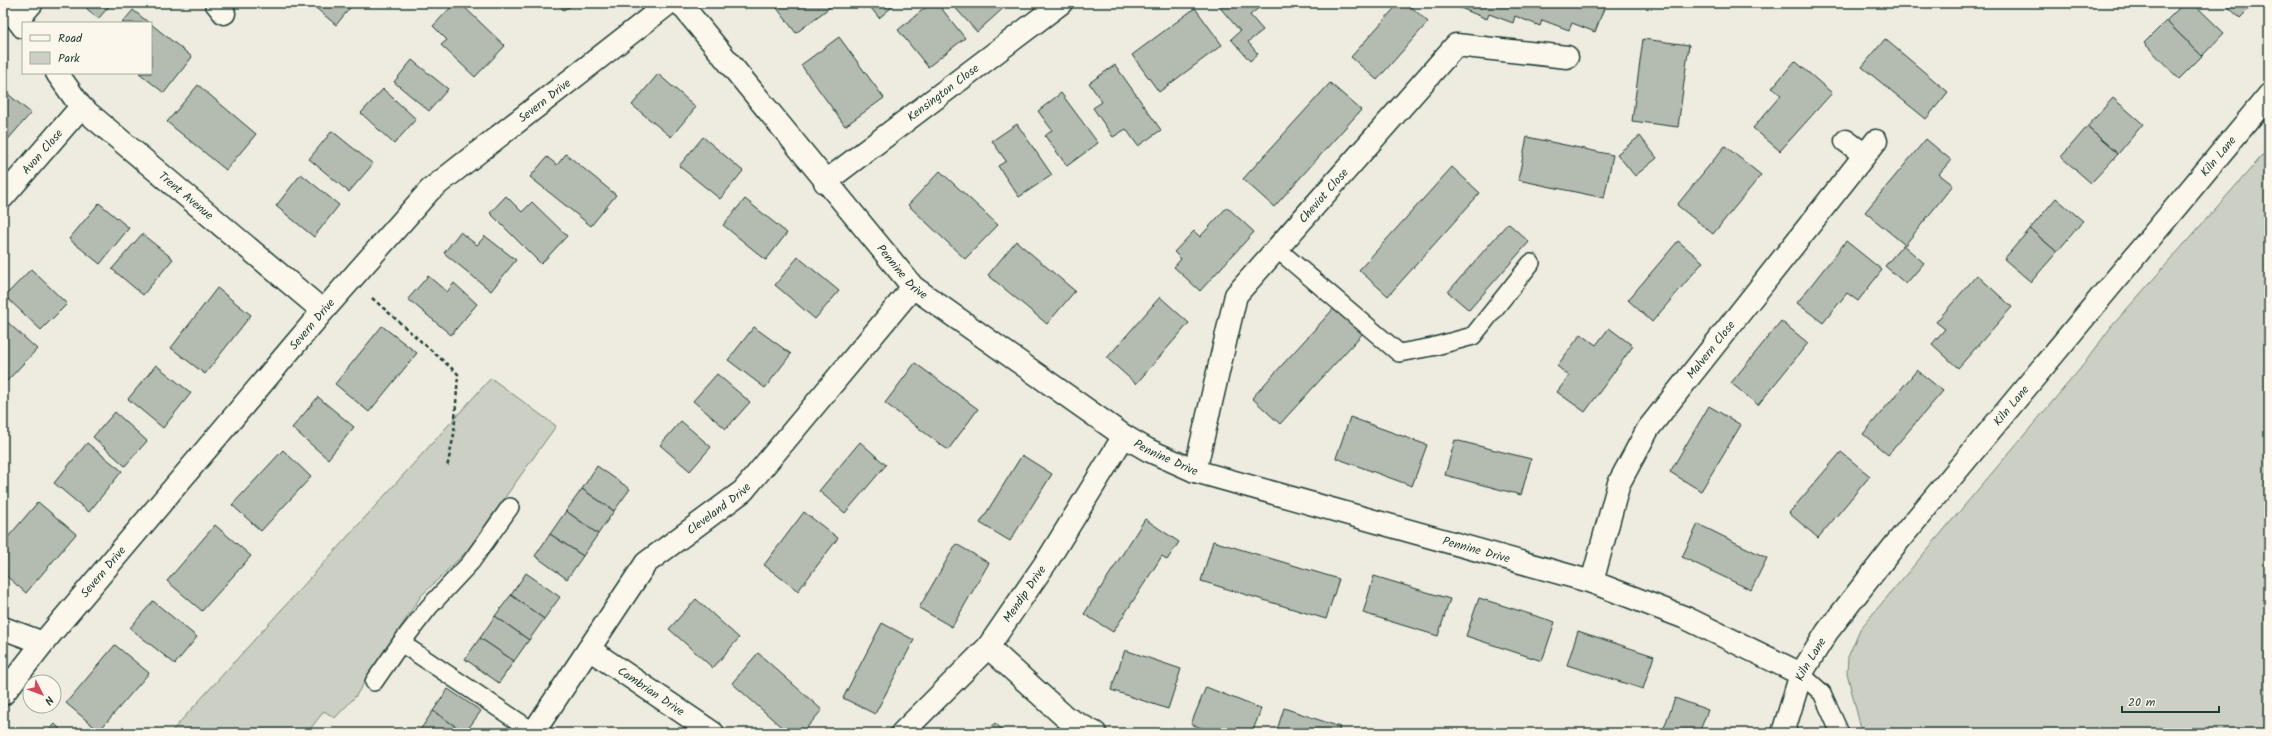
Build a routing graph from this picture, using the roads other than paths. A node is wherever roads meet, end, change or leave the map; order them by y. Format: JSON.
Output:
{"nodes":[{"id":1,"x":32,"y":3,"type":"edge"},
{"id":2,"x":669,"y":3,"type":"edge"},
{"id":3,"x":680,"y":3,"type":"edge"},
{"id":4,"x":1061,"y":3,"type":"edge"},
{"id":5,"x":15,"y":16,"type":"edge"},
{"id":6,"x":1567,"y":57,"type":"dead end"},
{"id":7,"x":58,"y":74,"type":"edge"},
{"id":8,"x":2269,"y":95,"type":"edge"},
{"id":9,"x":82,"y":107,"type":"junction"},
{"id":10,"x":1846,"y":141,"type":"dead end"},
{"id":11,"x":825,"y":182,"type":"junction"},
{"id":12,"x":3,"y":196,"type":"edge"},
{"id":13,"x":1277,"y":249,"type":"junction"},
{"id":14,"x":1531,"y":263,"type":"dead end"},
{"id":15,"x":913,"y":287,"type":"junction"},
{"id":16,"x":323,"y":311,"type":"junction"},
{"id":17,"x":1124,"y":436,"type":"junction"},
{"id":18,"x":1195,"y":471,"type":"junction"},
{"id":19,"x":510,"y":507,"type":"dead end"},
{"id":20,"x":1592,"y":582,"type":"junction"},
{"id":21,"x":3,"y":628,"type":"edge"},
{"id":22,"x":42,"y":643,"type":"junction"},
{"id":23,"x":401,"y":643,"type":"junction"},
{"id":24,"x":988,"y":647,"type":"junction"},
{"id":25,"x":589,"y":648,"type":"junction"},
{"id":26,"x":1801,"y":674,"type":"junction"},
{"id":27,"x":374,"y":682,"type":"dead end"},
{"id":28,"x":3,"y":694,"type":"edge"},
{"id":29,"x":534,"y":733,"type":"edge"},
{"id":30,"x":713,"y":733,"type":"edge"},
{"id":31,"x":902,"y":733,"type":"edge"},
{"id":32,"x":1095,"y":733,"type":"edge"},
{"id":33,"x":1783,"y":733,"type":"edge"},
{"id":34,"x":1840,"y":733,"type":"edge"}],
"edges":[{"from":1,"to":5,"type":"street"},
{"from":2,"to":16,"type":"street","name":"Severn Drive"},
{"from":3,"to":11,"type":"street","name":"Pennine Drive"},
{"from":4,"to":11,"type":"street","name":"Kensington Close"},
{"from":6,"to":13,"type":"street","name":"Cheviot Close"},
{"from":7,"to":9,"type":"street","name":"Trent Avenue"},
{"from":8,"to":26,"type":"street","name":"Kiln Lane"},
{"from":9,"to":12,"type":"street","name":"Avon Close"},
{"from":9,"to":16,"type":"street","name":"Trent Avenue"},
{"from":10,"to":20,"type":"street","name":"Malvern Close"},
{"from":11,"to":15,"type":"street","name":"Pennine Drive"},
{"from":13,"to":14,"type":"lane"},
{"from":13,"to":18,"type":"street","name":"Cheviot Close"},
{"from":15,"to":17,"type":"street","name":"Pennine Drive"},
{"from":15,"to":25,"type":"street","name":"Cleveland Drive"},
{"from":16,"to":22,"type":"street","name":"Severn Drive"},
{"from":17,"to":18,"type":"street","name":"Pennine Drive"},
{"from":17,"to":24,"type":"street","name":"Mendip Drive"},
{"from":18,"to":20,"type":"street","name":"Pennine Drive"},
{"from":19,"to":23,"type":"lane"},
{"from":20,"to":26,"type":"street","name":"Pennine Drive"},
{"from":21,"to":22,"type":"street"},
{"from":22,"to":28,"type":"street","name":"Severn Drive"},
{"from":23,"to":27,"type":"lane"},
{"from":23,"to":29,"type":"lane"},
{"from":24,"to":31,"type":"street","name":"Mendip Drive"},
{"from":24,"to":32,"type":"street"},
{"from":25,"to":29,"type":"street","name":"Cleveland Drive"},
{"from":25,"to":30,"type":"street","name":"Cambrian Drive"},
{"from":26,"to":33,"type":"street","name":"Kiln Lane"},
{"from":26,"to":34,"type":"lane"}]}
